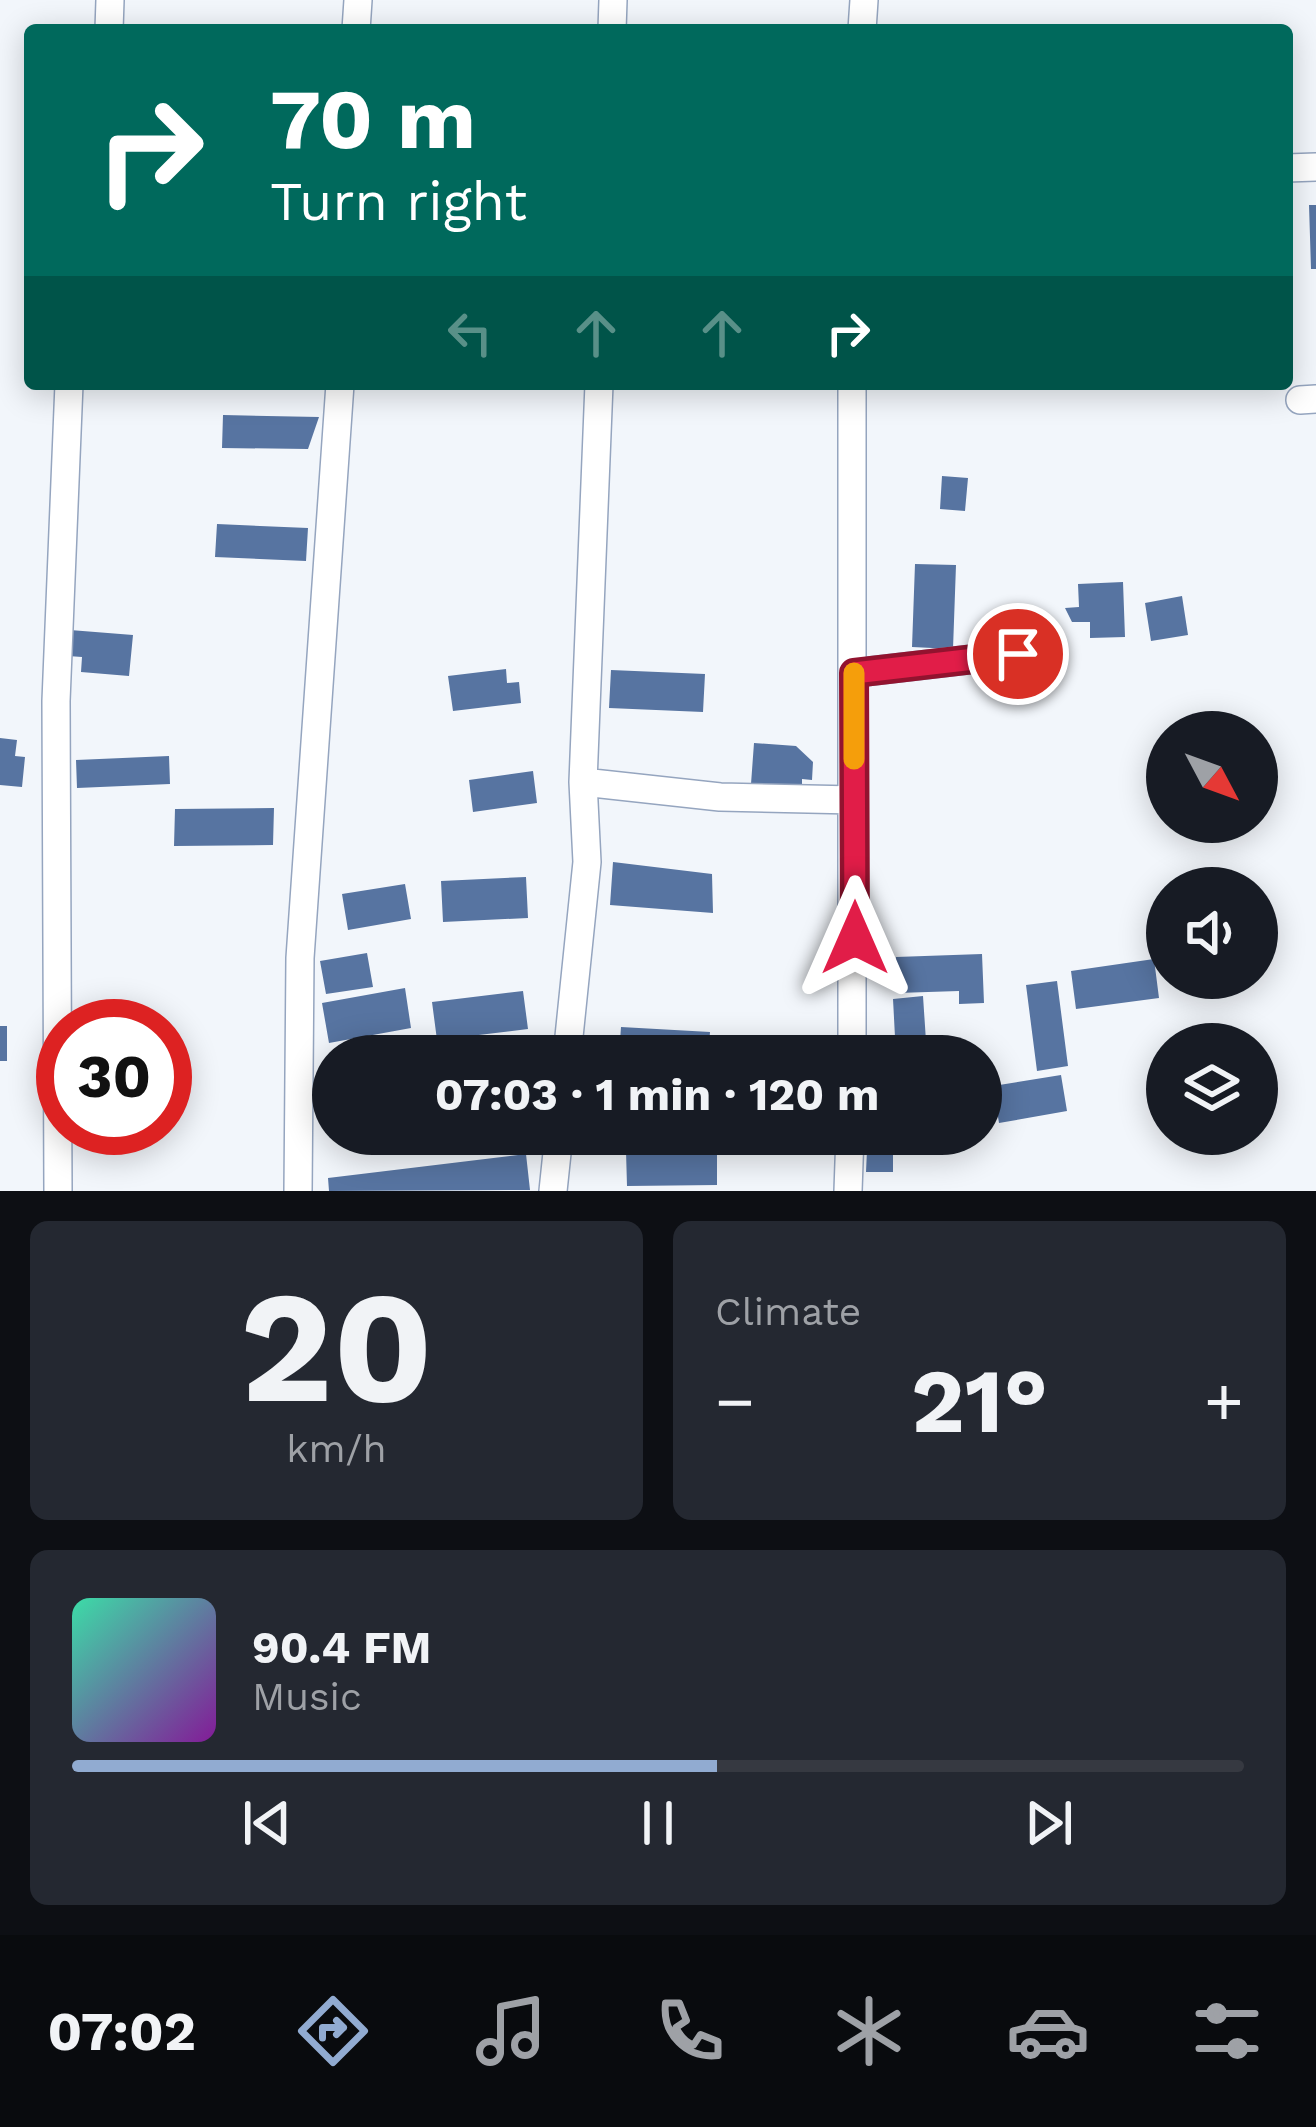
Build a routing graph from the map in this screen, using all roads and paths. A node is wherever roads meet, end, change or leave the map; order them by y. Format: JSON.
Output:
{"nodes":[{"id":1,"x":69,"y":390,"type":"edge"},
{"id":2,"x":340,"y":390,"type":"edge"},
{"id":3,"x":599,"y":390,"type":"edge"},
{"id":4,"x":852,"y":390,"type":"edge"},
{"id":5,"x":1018,"y":654,"type":"dead end"},
{"id":6,"x":854,"y":673,"type":"junction"},
{"id":7,"x":583,"y":782,"type":"junction"},
{"id":8,"x":854,"y":800,"type":"junction"},
{"id":9,"x":569,"y":1035,"type":"edge"},
{"id":10,"x":852,"y":1035,"type":"edge"},
{"id":11,"x":557,"y":1155,"type":"edge"},
{"id":12,"x":849,"y":1155,"type":"edge"},
{"id":13,"x":58,"y":1191,"type":"edge"},
{"id":14,"x":298,"y":1191,"type":"edge"},
{"id":15,"x":553,"y":1191,"type":"edge"},
{"id":16,"x":848,"y":1191,"type":"edge"}],
"edges":[{"from":1,"to":13,"type":"street"},
{"from":2,"to":14,"type":"street"},
{"from":3,"to":7,"type":"street"},
{"from":4,"to":6,"type":"street"},
{"from":5,"to":6,"type":"street"},
{"from":6,"to":8,"type":"street"},
{"from":7,"to":8,"type":"street"},
{"from":7,"to":9,"type":"street"},
{"from":8,"to":10,"type":"street"},
{"from":11,"to":15,"type":"street"},
{"from":12,"to":16,"type":"street"}]}
